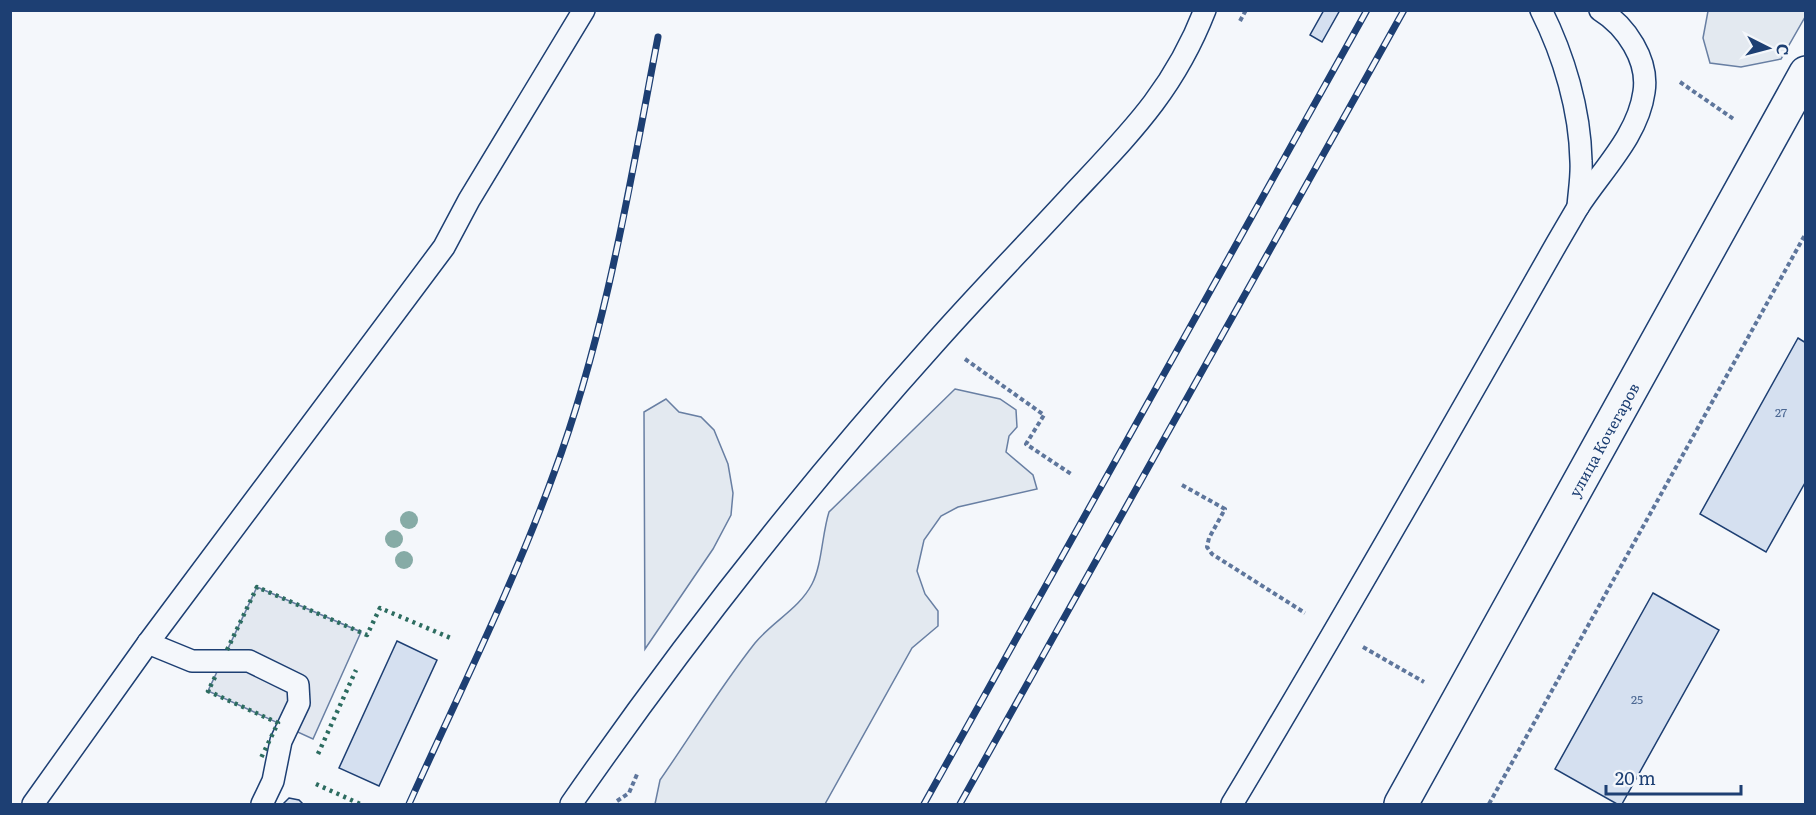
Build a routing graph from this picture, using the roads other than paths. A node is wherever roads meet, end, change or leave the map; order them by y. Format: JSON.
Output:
{"nodes":[{"id":1,"x":584,"y":10,"type":"edge"},
{"id":2,"x":1205,"y":10,"type":"edge"},
{"id":3,"x":1541,"y":10,"type":"edge"},
{"id":4,"x":1600,"y":10,"type":"edge"},
{"id":5,"x":1806,"y":73,"type":"edge"},
{"id":6,"x":1578,"y":207,"type":"junction"},
{"id":7,"x":148,"y":643,"type":"junction"},
{"id":8,"x":33,"y":804,"type":"edge"},
{"id":9,"x":262,"y":804,"type":"edge"},
{"id":10,"x":571,"y":804,"type":"edge"},
{"id":11,"x":1232,"y":804,"type":"edge"},
{"id":12,"x":1401,"y":804,"type":"edge"}],
"edges":[{"from":1,"to":7,"type":"lane"},
{"from":2,"to":10,"type":"lane"},
{"from":3,"to":6,"type":"lane"},
{"from":4,"to":6,"type":"lane"},
{"from":5,"to":12,"type":"street","name":"улица Кочегаров"},
{"from":6,"to":11,"type":"lane"},
{"from":7,"to":8,"type":"lane"},
{"from":7,"to":9,"type":"lane"}]}
